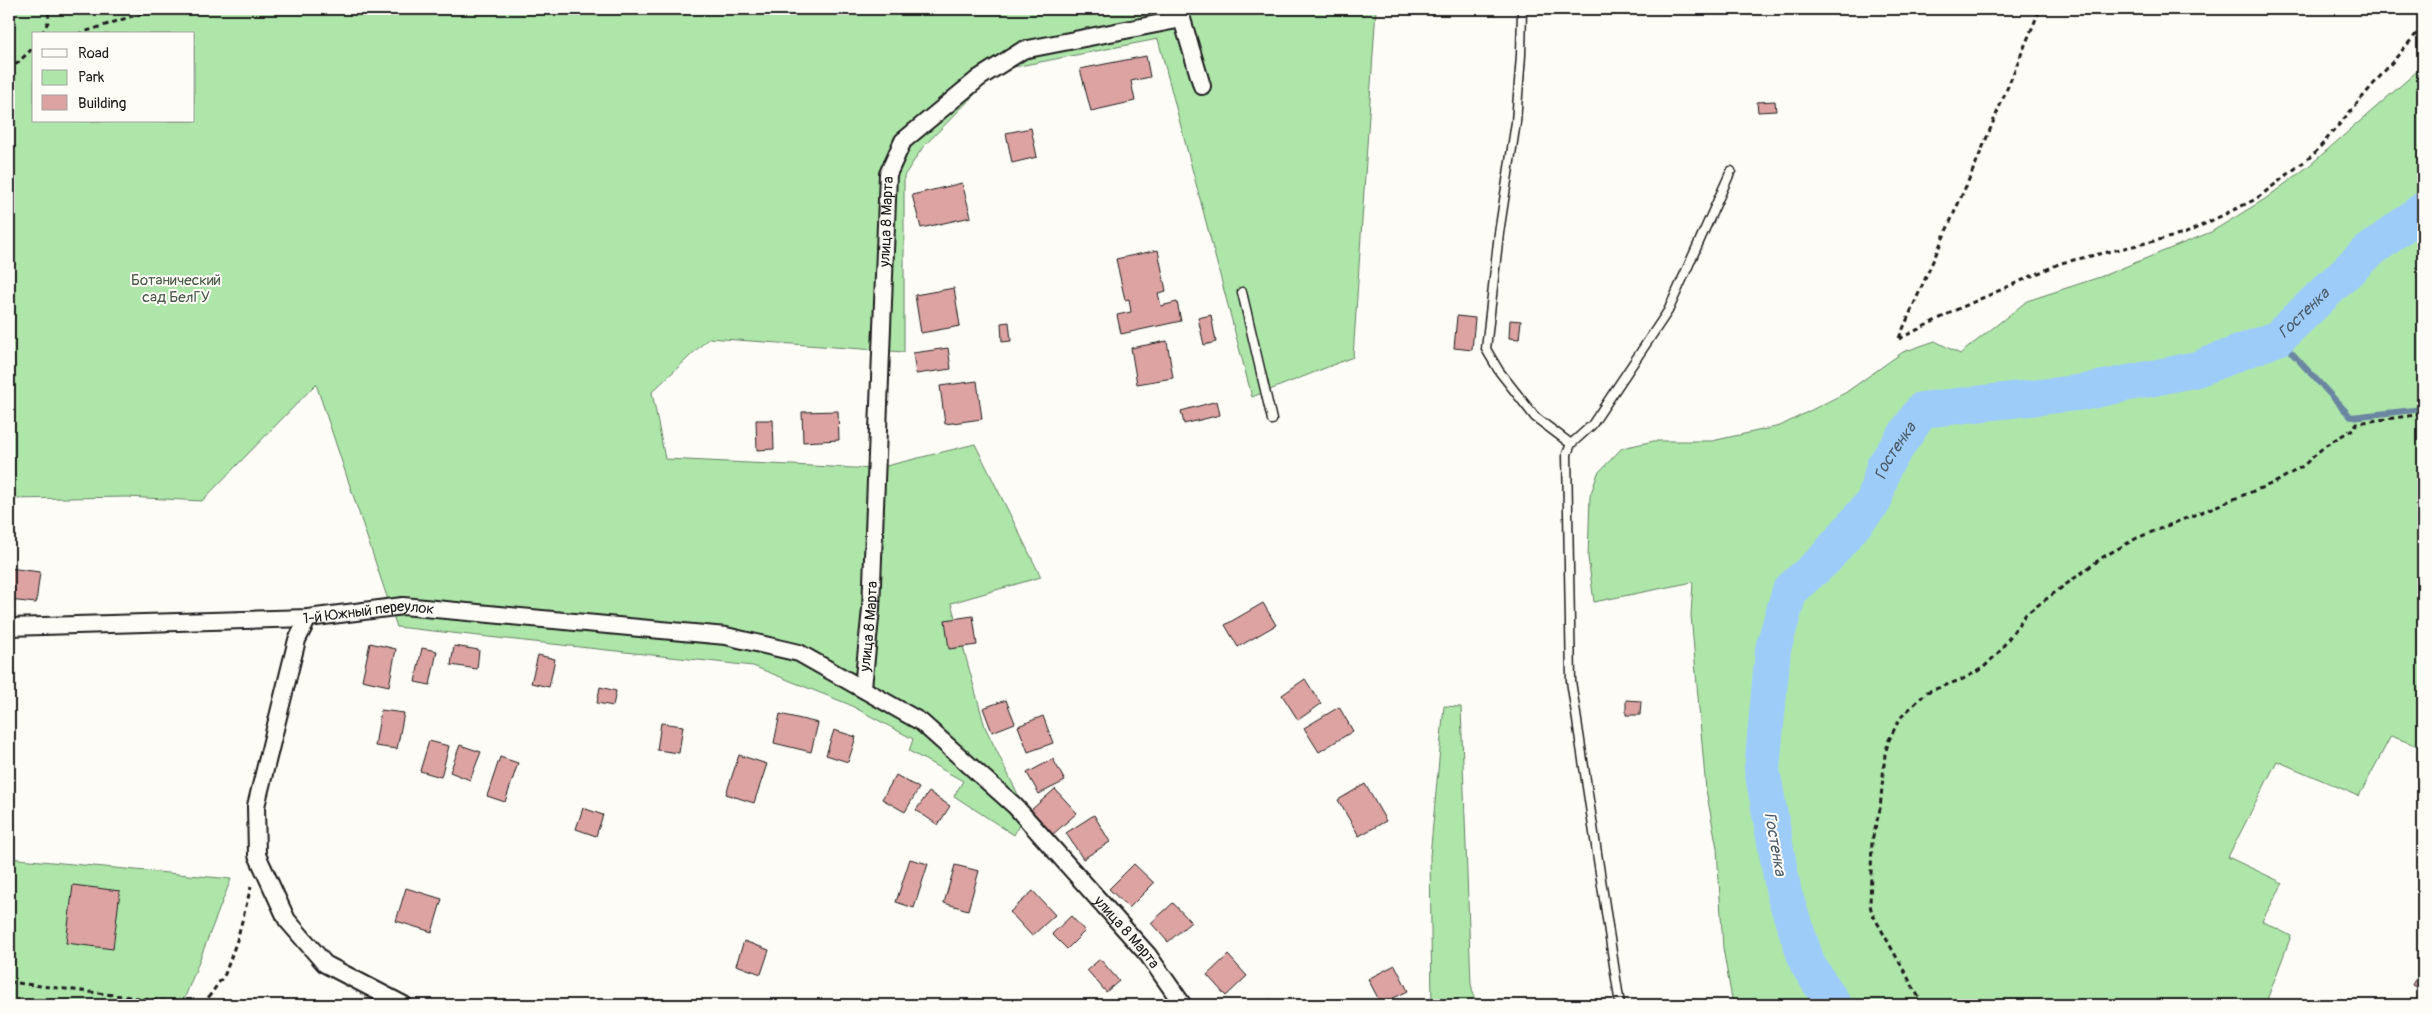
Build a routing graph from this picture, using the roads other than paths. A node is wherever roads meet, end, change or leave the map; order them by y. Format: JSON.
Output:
{"nodes":[{"id":1,"x":1522,"y":9,"type":"edge"},
{"id":2,"x":1202,"y":86,"type":"dead end"},
{"id":3,"x":1731,"y":171,"type":"dead end"},
{"id":4,"x":1242,"y":292,"type":"dead end"},
{"id":5,"x":1272,"y":420,"type":"dead end"},
{"id":6,"x":1571,"y":444,"type":"junction"},
{"id":7,"x":308,"y":618,"type":"junction"},
{"id":8,"x":9,"y":627,"type":"edge"},
{"id":9,"x":726,"y":636,"type":"joint"},
{"id":10,"x":863,"y":688,"type":"junction"},
{"id":11,"x":404,"y":1005,"type":"edge"},
{"id":12,"x":1183,"y":1005,"type":"edge"},
{"id":13,"x":1620,"y":1005,"type":"edge"}],
"edges":[{"from":1,"to":6,"type":"lane"},
{"from":2,"to":10,"type":"street","name":"улица 8 Марта"},
{"from":3,"to":6,"type":"lane"},
{"from":4,"to":5,"type":"lane"},
{"from":6,"to":13,"type":"lane"},
{"from":7,"to":8,"type":"street","name":"1-й Южный переулок"},
{"from":7,"to":9,"type":"street","name":"1-й Южный переулок"},
{"from":7,"to":11,"type":"street"},
{"from":9,"to":10,"type":"street","name":"улица 8 Марта"},
{"from":10,"to":12,"type":"street","name":"улица 8 Марта"}]}
